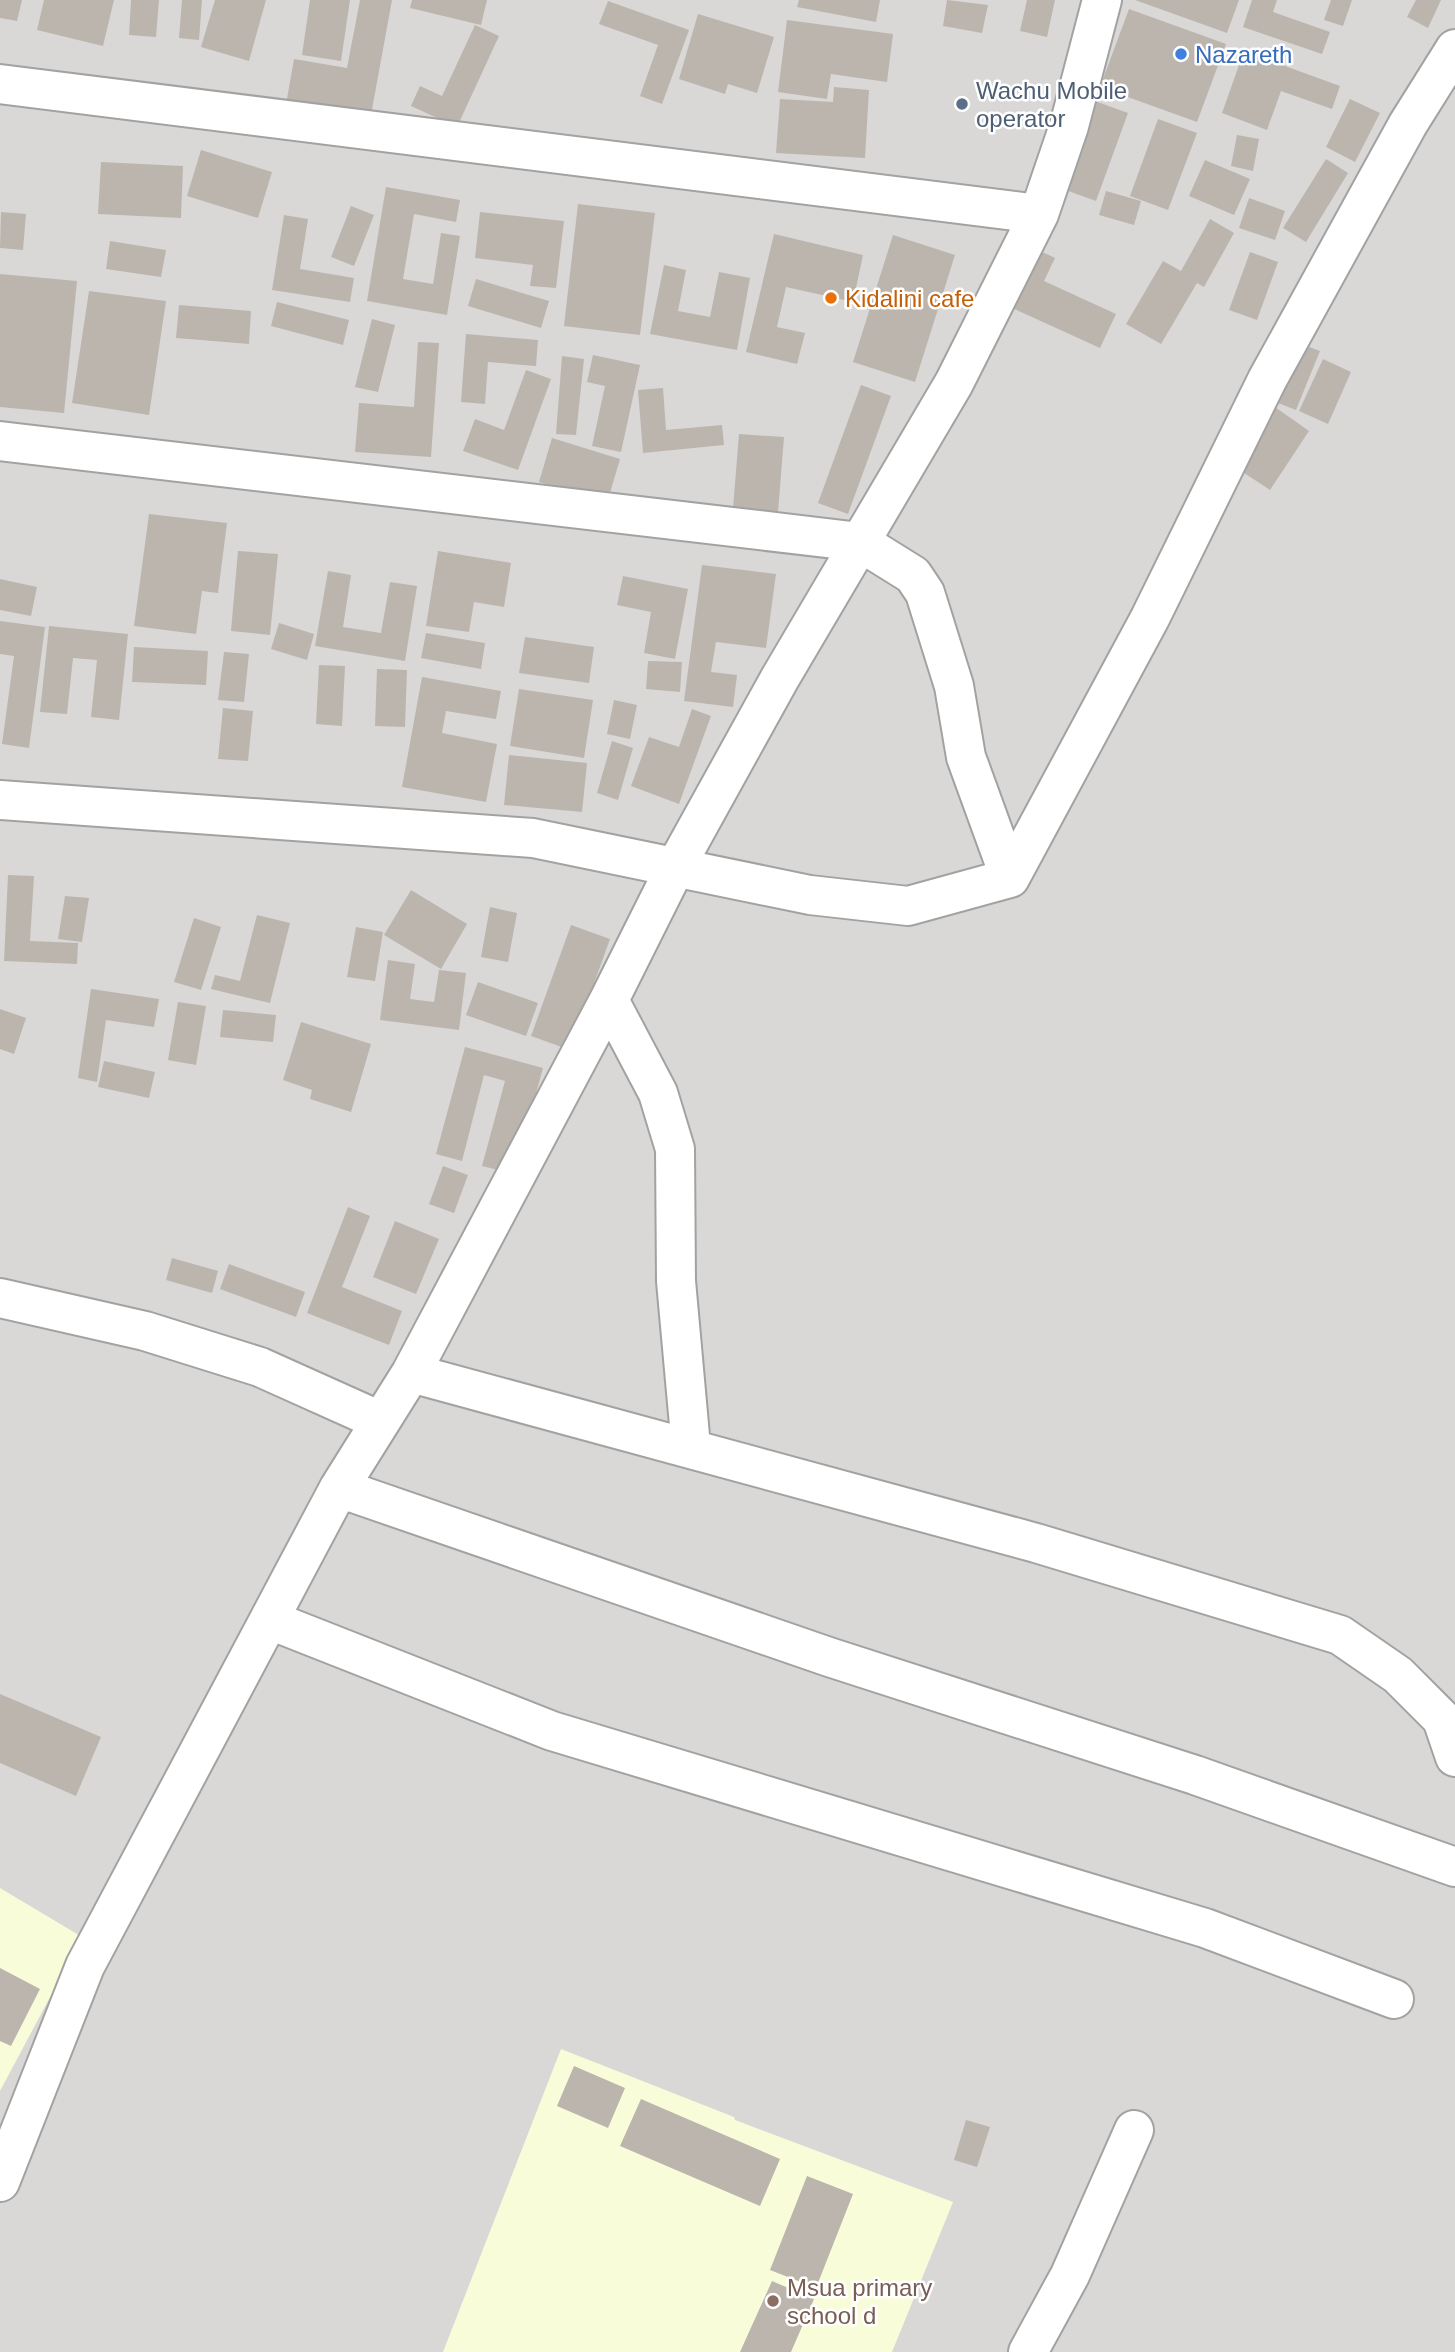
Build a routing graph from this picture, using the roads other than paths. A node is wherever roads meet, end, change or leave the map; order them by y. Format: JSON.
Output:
{"nodes":[{"id":1,"x":1102,"y":0,"type":"edge"},
{"id":2,"x":1455,"y":48,"type":"edge"},
{"id":3,"x":0,"y":84,"type":"edge"},
{"id":4,"x":1039,"y":214,"type":"junction"},
{"id":5,"x":0,"y":441,"type":"edge"},
{"id":6,"x":860,"y":541,"type":"junction"},
{"id":7,"x":0,"y":800,"type":"edge"},
{"id":8,"x":676,"y":866,"type":"junction"},
{"id":9,"x":1010,"y":878,"type":"junction"},
{"id":10,"x":609,"y":1000,"type":"junction"},
{"id":11,"x":0,"y":1298,"type":"edge"},
{"id":12,"x":411,"y":1373,"type":"junction"},
{"id":13,"x":379,"y":1420,"type":"junction"},
{"id":14,"x":691,"y":1447,"type":"junction"},
{"id":15,"x":339,"y":1488,"type":"junction"},
{"id":16,"x":270,"y":1620,"type":"junction"},
{"id":17,"x":1455,"y":1757,"type":"edge"},
{"id":18,"x":1455,"y":1867,"type":"edge"},
{"id":19,"x":1394,"y":1999,"type":"dead end"},
{"id":20,"x":1134,"y":2130,"type":"dead end"},
{"id":21,"x":0,"y":2182,"type":"edge"},
{"id":22,"x":1028,"y":2352,"type":"edge"}],
"edges":[{"from":1,"to":4,"type":"street"},
{"from":2,"to":9,"type":"street"},
{"from":3,"to":4,"type":"street"},
{"from":4,"to":6,"type":"street"},
{"from":5,"to":6,"type":"street"},
{"from":6,"to":8,"type":"street"},
{"from":6,"to":9,"type":"street"},
{"from":7,"to":8,"type":"street"},
{"from":8,"to":9,"type":"street"},
{"from":8,"to":10,"type":"street"},
{"from":10,"to":12,"type":"street"},
{"from":10,"to":14,"type":"street"},
{"from":11,"to":13,"type":"street"},
{"from":12,"to":13,"type":"street"},
{"from":12,"to":14,"type":"street"},
{"from":13,"to":15,"type":"street"},
{"from":14,"to":17,"type":"street"},
{"from":15,"to":16,"type":"street"},
{"from":15,"to":18,"type":"street"},
{"from":16,"to":19,"type":"street"},
{"from":16,"to":21,"type":"street"},
{"from":20,"to":22,"type":"street"}]}
